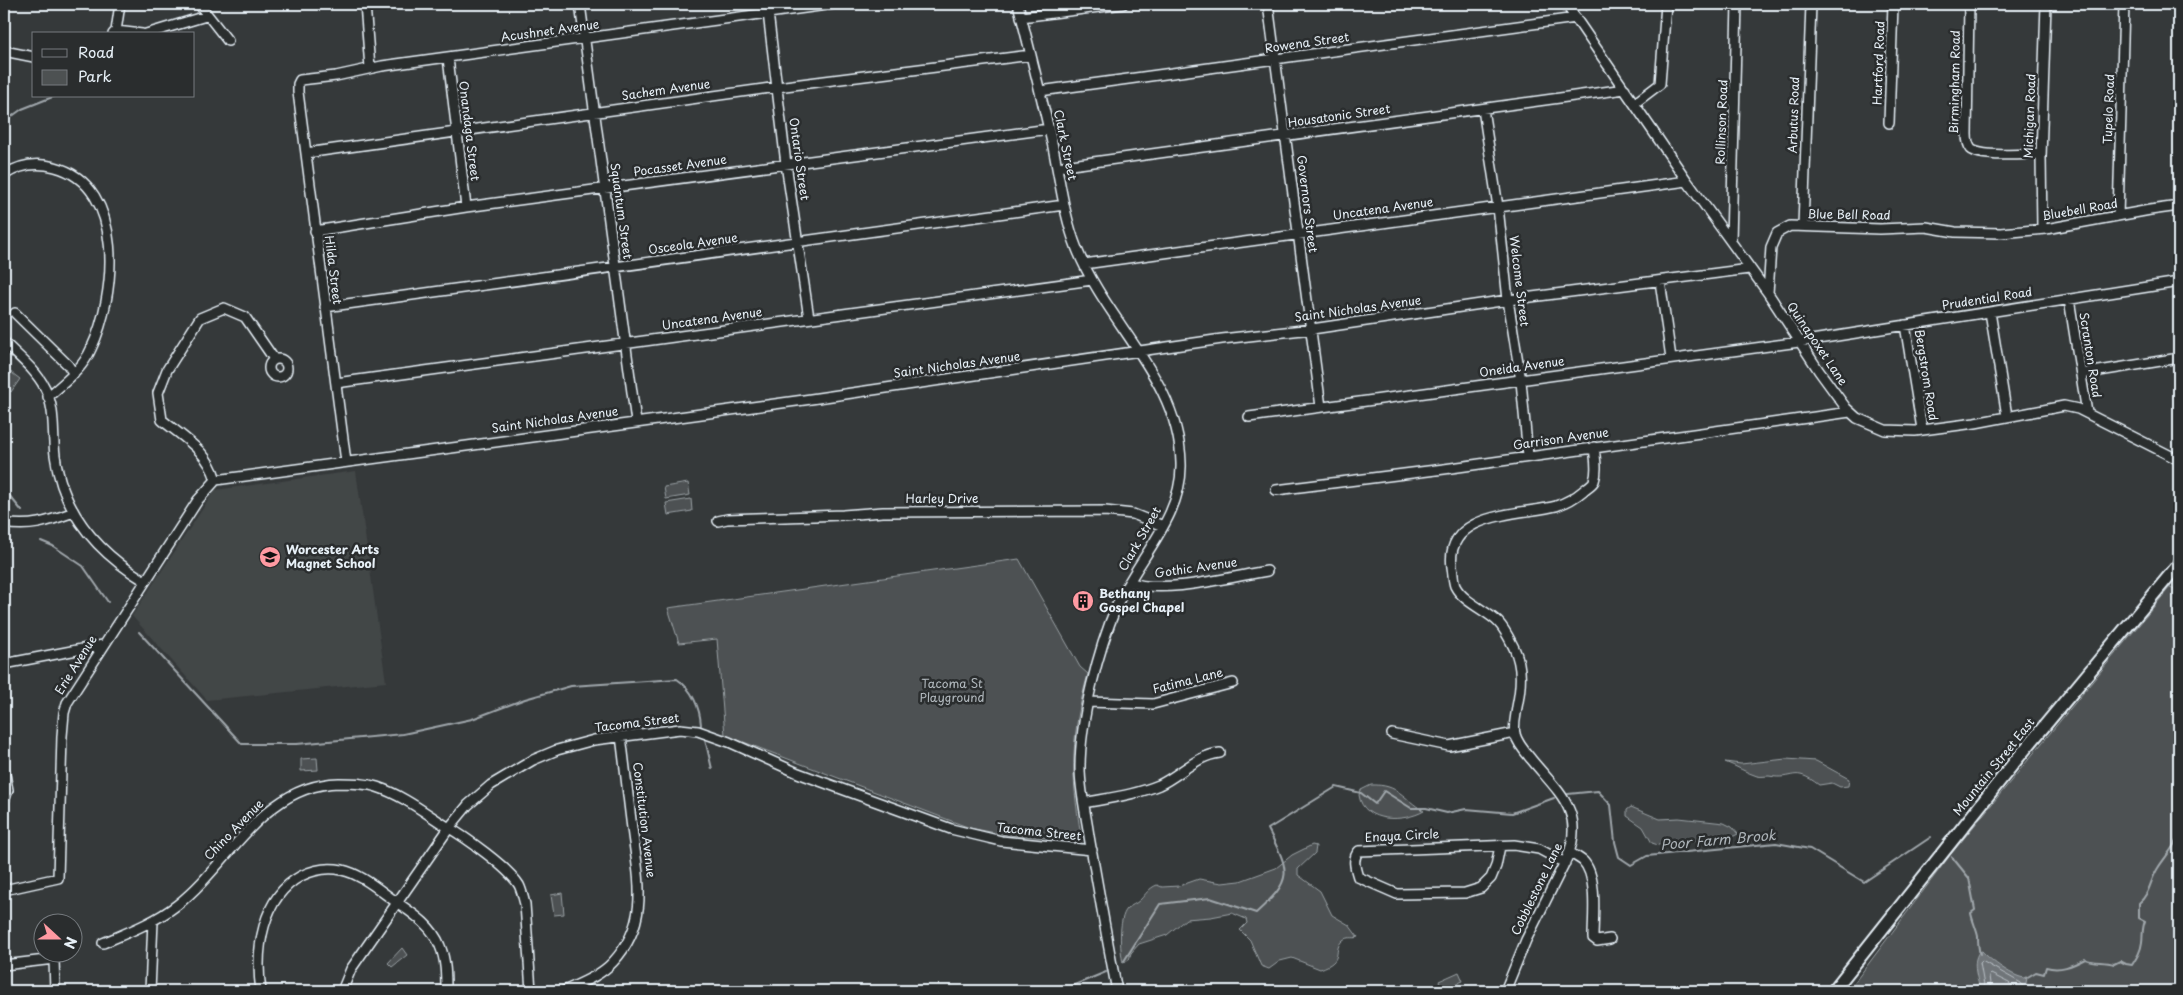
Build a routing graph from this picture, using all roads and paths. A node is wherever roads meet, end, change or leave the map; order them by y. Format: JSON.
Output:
{"nodes":[{"id":1,"x":120,"y":4,"type":"edge"},
{"id":2,"x":199,"y":4,"type":"edge"},
{"id":3,"x":364,"y":4,"type":"edge"},
{"id":4,"x":580,"y":4,"type":"edge"},
{"id":5,"x":834,"y":4,"type":"edge"},
{"id":6,"x":1018,"y":4,"type":"edge"},
{"id":7,"x":1123,"y":4,"type":"edge"},
{"id":8,"x":1268,"y":4,"type":"edge"},
{"id":9,"x":1566,"y":4,"type":"edge"},
{"id":10,"x":1666,"y":4,"type":"edge"},
{"id":11,"x":1737,"y":4,"type":"edge"},
{"id":12,"x":1811,"y":4,"type":"edge"},
{"id":13,"x":1893,"y":4,"type":"edge"},
{"id":14,"x":1969,"y":4,"type":"edge"},
{"id":15,"x":2046,"y":4,"type":"edge"},
{"id":16,"x":2124,"y":4,"type":"edge"},
{"id":17,"x":767,"y":8,"type":"edge"},
{"id":18,"x":206,"y":16,"type":"junction"},
{"id":19,"x":1021,"y":17,"type":"junction"},
{"id":20,"x":1576,"y":18,"type":"junction"},
{"id":21,"x":115,"y":32,"type":"edge"},
{"id":22,"x":153,"y":32,"type":"edge"},
{"id":23,"x":585,"y":38,"type":"junction"},
{"id":24,"x":228,"y":41,"type":"dead end"},
{"id":25,"x":4,"y":51,"type":"edge"},
{"id":26,"x":1031,"y":55,"type":"junction"},
{"id":27,"x":32,"y":57,"type":"edge"},
{"id":28,"x":448,"y":58,"type":"junction"},
{"id":29,"x":1276,"y":60,"type":"junction"},
{"id":30,"x":370,"y":68,"type":"junction"},
{"id":31,"x":300,"y":80,"type":"joint"},
{"id":32,"x":777,"y":87,"type":"junction"},
{"id":33,"x":1625,"y":89,"type":"junction"},
{"id":34,"x":1040,"y":92,"type":"junction"},
{"id":35,"x":1635,"y":103,"type":"junction"},
{"id":36,"x":1483,"y":109,"type":"junction"},
{"id":37,"x":594,"y":113,"type":"junction"},
{"id":38,"x":1889,"y":123,"type":"dead end"},
{"id":39,"x":1049,"y":129,"type":"junction"},
{"id":40,"x":457,"y":132,"type":"junction"},
{"id":41,"x":1286,"y":136,"type":"junction"},
{"id":42,"x":306,"y":153,"type":"junction"},
{"id":43,"x":2041,"y":154,"type":"junction"},
{"id":44,"x":786,"y":164,"type":"junction"},
{"id":45,"x":1057,"y":167,"type":"junction"},
{"id":46,"x":4,"y":175,"type":"edge"},
{"id":47,"x":1687,"y":181,"type":"junction"},
{"id":48,"x":605,"y":190,"type":"junction"},
{"id":49,"x":1064,"y":205,"type":"junction"},
{"id":50,"x":2179,"y":206,"type":"edge"},
{"id":51,"x":466,"y":207,"type":"junction"},
{"id":52,"x":1498,"y":207,"type":"junction"},
{"id":53,"x":2118,"y":216,"type":"junction"},
{"id":54,"x":1803,"y":226,"type":"junction"},
{"id":55,"x":2042,"y":229,"type":"junction"},
{"id":56,"x":315,"y":231,"type":"junction"},
{"id":57,"x":1984,"y":233,"type":"joint"},
{"id":58,"x":1297,"y":234,"type":"junction"},
{"id":59,"x":1731,"y":241,"type":"junction"},
{"id":60,"x":799,"y":242,"type":"junction"},
{"id":61,"x":1084,"y":264,"type":"junction"},
{"id":62,"x":616,"y":267,"type":"junction"},
{"id":63,"x":1749,"y":269,"type":"junction"},
{"id":64,"x":1092,"y":280,"type":"junction"},
{"id":65,"x":1660,"y":281,"type":"junction"},
{"id":66,"x":2179,"y":282,"type":"edge"},
{"id":67,"x":1768,"y":293,"type":"junction"},
{"id":68,"x":1508,"y":300,"type":"junction"},
{"id":69,"x":2069,"y":300,"type":"junction"},
{"id":70,"x":325,"y":307,"type":"junction"},
{"id":71,"x":1990,"y":312,"type":"junction"},
{"id":72,"x":15,"y":313,"type":"dead end"},
{"id":73,"x":809,"y":318,"type":"junction"},
{"id":74,"x":1905,"y":325,"type":"junction"},
{"id":75,"x":1312,"y":329,"type":"junction"},
{"id":76,"x":4,"y":342,"type":"edge"},
{"id":77,"x":1799,"y":342,"type":"junction"},
{"id":78,"x":625,"y":344,"type":"junction"},
{"id":79,"x":1139,"y":352,"type":"junction"},
{"id":80,"x":1671,"y":358,"type":"junction"},
{"id":81,"x":2179,"y":358,"type":"edge"},
{"id":82,"x":274,"y":359,"type":"dead end"},
{"id":83,"x":74,"y":374,"type":"junction"},
{"id":84,"x":2081,"y":374,"type":"junction"},
{"id":85,"x":1521,"y":380,"type":"junction"},
{"id":86,"x":336,"y":383,"type":"junction"},
{"id":87,"x":48,"y":397,"type":"junction"},
{"id":88,"x":1321,"y":407,"type":"junction"},
{"id":89,"x":1850,"y":412,"type":"junction"},
{"id":90,"x":2087,"y":413,"type":"junction"},
{"id":91,"x":2007,"y":416,"type":"junction"},
{"id":92,"x":1249,"y":417,"type":"dead end"},
{"id":93,"x":636,"y":422,"type":"junction"},
{"id":94,"x":1922,"y":429,"type":"junction"},
{"id":95,"x":1594,"y":447,"type":"junction"},
{"id":96,"x":1528,"y":456,"type":"junction"},
{"id":97,"x":2179,"y":460,"type":"edge"},
{"id":98,"x":346,"y":462,"type":"junction"},
{"id":99,"x":216,"y":480,"type":"junction"},
{"id":100,"x":1276,"y":490,"type":"dead end"},
{"id":101,"x":74,"y":512,"type":"junction"},
{"id":102,"x":718,"y":521,"type":"dead end"},
{"id":103,"x":4,"y":523,"type":"edge"},
{"id":104,"x":1163,"y":526,"type":"junction"},
{"id":105,"x":2179,"y":564,"type":"edge"},
{"id":106,"x":1266,"y":571,"type":"dead end"},
{"id":107,"x":145,"y":581,"type":"junction"},
{"id":108,"x":1129,"y":582,"type":"junction"},
{"id":109,"x":103,"y":646,"type":"junction"},
{"id":110,"x":4,"y":664,"type":"edge"},
{"id":111,"x":1233,"y":683,"type":"dead end"},
{"id":112,"x":1088,"y":702,"type":"junction"},
{"id":113,"x":1514,"y":728,"type":"junction"},
{"id":114,"x":1392,"y":734,"type":"dead end"},
{"id":115,"x":621,"y":736,"type":"junction"},
{"id":116,"x":1220,"y":754,"type":"dead end"},
{"id":117,"x":4,"y":769,"type":"edge"},
{"id":118,"x":4,"y":801,"type":"edge"},
{"id":119,"x":1084,"y":803,"type":"junction"},
{"id":120,"x":449,"y":828,"type":"junction"},
{"id":121,"x":1500,"y":846,"type":"junction"},
{"id":122,"x":1092,"y":850,"type":"junction"},
{"id":123,"x":1570,"y":852,"type":"junction"},
{"id":124,"x":1565,"y":863,"type":"junction"},
{"id":125,"x":4,"y":890,"type":"edge"},
{"id":126,"x":398,"y":903,"type":"junction"},
{"id":127,"x":153,"y":921,"type":"junction"},
{"id":128,"x":1610,"y":939,"type":"dead end"},
{"id":129,"x":103,"y":943,"type":"dead end"},
{"id":130,"x":4,"y":965,"type":"edge"},
{"id":131,"x":55,"y":991,"type":"edge"},
{"id":132,"x":150,"y":991,"type":"edge"},
{"id":133,"x":261,"y":991,"type":"edge"},
{"id":134,"x":342,"y":991,"type":"edge"},
{"id":135,"x":446,"y":991,"type":"edge"},
{"id":136,"x":531,"y":991,"type":"edge"},
{"id":137,"x":564,"y":991,"type":"edge"},
{"id":138,"x":1117,"y":991,"type":"edge"},
{"id":139,"x":1506,"y":991,"type":"edge"},
{"id":140,"x":1833,"y":991,"type":"edge"}],
"edges":[{"from":1,"to":21,"type":"street"},
{"from":2,"to":18,"type":"street"},
{"from":3,"to":30,"type":"street"},
{"from":4,"to":23,"type":"street","name":"Squantum Street"},
{"from":5,"to":17,"type":"street","name":"Acushnet Avenue"},
{"from":6,"to":19,"type":"street","name":"Clark Street"},
{"from":7,"to":19,"type":"street"},
{"from":8,"to":29,"type":"street","name":"Governors Street"},
{"from":9,"to":20,"type":"street","name":"Quinapoxet Lane"},
{"from":10,"to":35,"type":"street"},
{"from":11,"to":59,"type":"street","name":"Rollinson Road"},
{"from":12,"to":54,"type":"street","name":"Arbutus Road"},
{"from":13,"to":38,"type":"street","name":"Hartford Road"},
{"from":14,"to":43,"type":"street","name":"Birmingham Road"},
{"from":15,"to":43,"type":"street","name":"Michigan Road"},
{"from":16,"to":53,"type":"street","name":"Tupelo Road"},
{"from":17,"to":23,"type":"street","name":"Acushnet Avenue"},
{"from":17,"to":32,"type":"street","name":"Ontario Street"},
{"from":18,"to":22,"type":"street"},
{"from":18,"to":24,"type":"street"},
{"from":19,"to":26,"type":"street","name":"Clark Street"},
{"from":20,"to":29,"type":"street","name":"Rowena Street"},
{"from":20,"to":33,"type":"street","name":"Quinapoxet Lane"},
{"from":23,"to":28,"type":"street","name":"Acushnet Avenue"},
{"from":23,"to":37,"type":"street","name":"Squantum Street"},
{"from":25,"to":27,"type":"street"},
{"from":26,"to":32,"type":"street","name":"Sachem Avenue"},
{"from":26,"to":34,"type":"street","name":"Clark Street"},
{"from":28,"to":30,"type":"street","name":"Acushnet Avenue"},
{"from":28,"to":40,"type":"street","name":"Onandaga Street"},
{"from":29,"to":34,"type":"street","name":"Rowena Street"},
{"from":29,"to":41,"type":"street","name":"Governors Street"},
{"from":30,"to":31,"type":"street","name":"Acushnet Avenue"},
{"from":31,"to":42,"type":"street","name":"Hilda Street"},
{"from":32,"to":37,"type":"street","name":"Sachem Avenue"},
{"from":32,"to":44,"type":"street","name":"Ontario Street"},
{"from":33,"to":35,"type":"street","name":"Quinapoxet Lane"},
{"from":33,"to":36,"type":"street","name":"Housatonic Street"},
{"from":34,"to":39,"type":"street","name":"Clark Street"},
{"from":35,"to":47,"type":"street","name":"Quinapoxet Lane"},
{"from":36,"to":41,"type":"street","name":"Housatonic Street"},
{"from":36,"to":52,"type":"street","name":"Welcome Street"},
{"from":37,"to":40,"type":"street","name":"Sachem Avenue"},
{"from":37,"to":48,"type":"street","name":"Squantum Street"},
{"from":39,"to":44,"type":"street","name":"Pocasset Avenue"},
{"from":39,"to":45,"type":"street","name":"Clark Street"},
{"from":40,"to":42,"type":"street","name":"Sachem Avenue"},
{"from":40,"to":51,"type":"street","name":"Onandaga Street"},
{"from":41,"to":45,"type":"street","name":"Housatonic Street"},
{"from":41,"to":58,"type":"street","name":"Governors Street"},
{"from":42,"to":56,"type":"street","name":"Hilda Street"},
{"from":43,"to":55,"type":"street","name":"Michigan Road"},
{"from":44,"to":48,"type":"street","name":"Pocasset Avenue"},
{"from":44,"to":60,"type":"street","name":"Ontario Street"},
{"from":45,"to":49,"type":"street","name":"Clark Street"},
{"from":46,"to":83,"type":"street"},
{"from":47,"to":52,"type":"street","name":"Uncatena Avenue"},
{"from":47,"to":59,"type":"street","name":"Quinapoxet Lane"},
{"from":48,"to":51,"type":"street","name":"Pocasset Avenue"},
{"from":48,"to":62,"type":"street","name":"Squantum Street"},
{"from":49,"to":60,"type":"street","name":"Osceola Avenue"},
{"from":49,"to":61,"type":"street","name":"Clark Street"},
{"from":50,"to":53,"type":"street","name":"Bluebell Road"},
{"from":51,"to":56,"type":"street","name":"Pocasset Avenue"},
{"from":52,"to":58,"type":"street","name":"Uncatena Avenue"},
{"from":52,"to":68,"type":"street","name":"Welcome Street"},
{"from":53,"to":55,"type":"street","name":"Bluebell Road"},
{"from":54,"to":57,"type":"street","name":"Blue Bell Road"},
{"from":54,"to":67,"type":"street","name":"Blue Bell Road"},
{"from":55,"to":57,"type":"street","name":"Bluebell Road"},
{"from":56,"to":70,"type":"street","name":"Hilda Street"},
{"from":58,"to":61,"type":"street","name":"Uncatena Avenue"},
{"from":58,"to":75,"type":"street","name":"Governors Street"},
{"from":59,"to":63,"type":"street","name":"Quinapoxet Lane"},
{"from":60,"to":62,"type":"street","name":"Osceola Avenue"},
{"from":60,"to":73,"type":"street","name":"Ontario Street"},
{"from":61,"to":64,"type":"street","name":"Clark Street"},
{"from":62,"to":70,"type":"street","name":"Osceola Avenue"},
{"from":62,"to":78,"type":"street","name":"Squantum Street"},
{"from":63,"to":65,"type":"street","name":"Saint Nicholas Avenue"},
{"from":63,"to":67,"type":"street","name":"Quinapoxet Lane"},
{"from":64,"to":73,"type":"street","name":"Uncatena Avenue"},
{"from":64,"to":79,"type":"street","name":"Clark Street"},
{"from":65,"to":68,"type":"street","name":"Saint Nicholas Avenue"},
{"from":65,"to":80,"type":"street"},
{"from":66,"to":69,"type":"street","name":"Prudential Road"},
{"from":67,"to":77,"type":"street","name":"Quinapoxet Lane"},
{"from":68,"to":75,"type":"street","name":"Saint Nicholas Avenue"},
{"from":68,"to":85,"type":"street","name":"Welcome Street"},
{"from":69,"to":71,"type":"street","name":"Prudential Road"},
{"from":69,"to":84,"type":"street","name":"Scranton Road"},
{"from":70,"to":86,"type":"street","name":"Hilda Street"},
{"from":71,"to":74,"type":"street","name":"Prudential Road"},
{"from":71,"to":91,"type":"street"},
{"from":72,"to":83,"type":"street"},
{"from":73,"to":78,"type":"street","name":"Uncatena Avenue"},
{"from":74,"to":77,"type":"street","name":"Prudential Road"},
{"from":74,"to":94,"type":"street","name":"Bergstrom Road"},
{"from":75,"to":79,"type":"street","name":"Saint Nicholas Avenue"},
{"from":75,"to":88,"type":"street","name":"Governors Street"},
{"from":76,"to":87,"type":"street"},
{"from":77,"to":80,"type":"street","name":"Oneida Avenue"},
{"from":77,"to":89,"type":"street","name":"Quinapoxet Lane"},
{"from":78,"to":86,"type":"street","name":"Uncatena Avenue"},
{"from":78,"to":93,"type":"street","name":"Squantum Street"},
{"from":79,"to":93,"type":"street","name":"Saint Nicholas Avenue"},
{"from":79,"to":104,"type":"street","name":"Clark Street"},
{"from":80,"to":85,"type":"street","name":"Oneida Avenue"},
{"from":81,"to":84,"type":"street"},
{"from":82,"to":99,"type":"street"},
{"from":83,"to":87,"type":"street"},
{"from":84,"to":90,"type":"street","name":"Scranton Road"},
{"from":85,"to":88,"type":"street","name":"Oneida Avenue"},
{"from":85,"to":96,"type":"street","name":"Welcome Street"},
{"from":86,"to":98,"type":"street","name":"Hilda Street"},
{"from":87,"to":101,"type":"street"},
{"from":88,"to":92,"type":"street","name":"Oneida Avenue"},
{"from":89,"to":94,"type":"street","name":"Quinapoxet Lane"},
{"from":89,"to":95,"type":"street","name":"Garrison Avenue"},
{"from":90,"to":91,"type":"street","name":"Quinapoxet Lane"},
{"from":90,"to":97,"type":"street","name":"Quinapoxet Lane"},
{"from":91,"to":94,"type":"street","name":"Quinapoxet Lane"},
{"from":93,"to":98,"type":"street","name":"Saint Nicholas Avenue"},
{"from":95,"to":96,"type":"street","name":"Garrison Avenue"},
{"from":95,"to":113,"type":"street"},
{"from":96,"to":100,"type":"street","name":"Garrison Avenue"},
{"from":98,"to":99,"type":"street","name":"Saint Nicholas Avenue"},
{"from":99,"to":107,"type":"street","name":"Erie Avenue"},
{"from":101,"to":103,"type":"street"},
{"from":101,"to":107,"type":"street"},
{"from":102,"to":104,"type":"street","name":"Harley Drive"},
{"from":104,"to":108,"type":"street","name":"Clark Street"},
{"from":105,"to":140,"type":"main road","name":"Mountain Street East"},
{"from":106,"to":108,"type":"street","name":"Gothic Avenue"},
{"from":107,"to":109,"type":"street","name":"Erie Avenue"},
{"from":108,"to":112,"type":"street","name":"Clark Street"},
{"from":109,"to":110,"type":"street"},
{"from":109,"to":125,"type":"street","name":"Erie Avenue"},
{"from":111,"to":112,"type":"street","name":"Fatima Lane"},
{"from":112,"to":119,"type":"street","name":"Clark Street"},
{"from":113,"to":114,"type":"street"},
{"from":113,"to":123,"type":"street","name":"Cobblestone Lane"},
{"from":115,"to":120,"type":"street","name":"Tacoma Street"},
{"from":115,"to":122,"type":"street","name":"Tacoma Street"},
{"from":115,"to":137,"type":"street","name":"Constitution Avenue"},
{"from":116,"to":119,"type":"street"},
{"from":117,"to":118,"type":"street"},
{"from":119,"to":122,"type":"street","name":"Clark Street"},
{"from":120,"to":126,"type":"street","name":"Tacoma Street"},
{"from":120,"to":127,"type":"street","name":"Chino Avenue"},
{"from":120,"to":136,"type":"street","name":"Chino Avenue"},
{"from":121,"to":121,"type":"street","name":"Enaya Circle"},
{"from":121,"to":124,"type":"street","name":"Enaya Circle"},
{"from":122,"to":138,"type":"street","name":"Clark Street"},
{"from":123,"to":124,"type":"street","name":"Cobblestone Lane"},
{"from":123,"to":128,"type":"street"},
{"from":124,"to":139,"type":"street","name":"Cobblestone Lane"},
{"from":126,"to":133,"type":"street"},
{"from":126,"to":134,"type":"street","name":"Tacoma Street"},
{"from":126,"to":135,"type":"street"},
{"from":127,"to":129,"type":"street","name":"Chino Avenue"},
{"from":127,"to":132,"type":"street"},
{"from":130,"to":131,"type":"street"}]}
